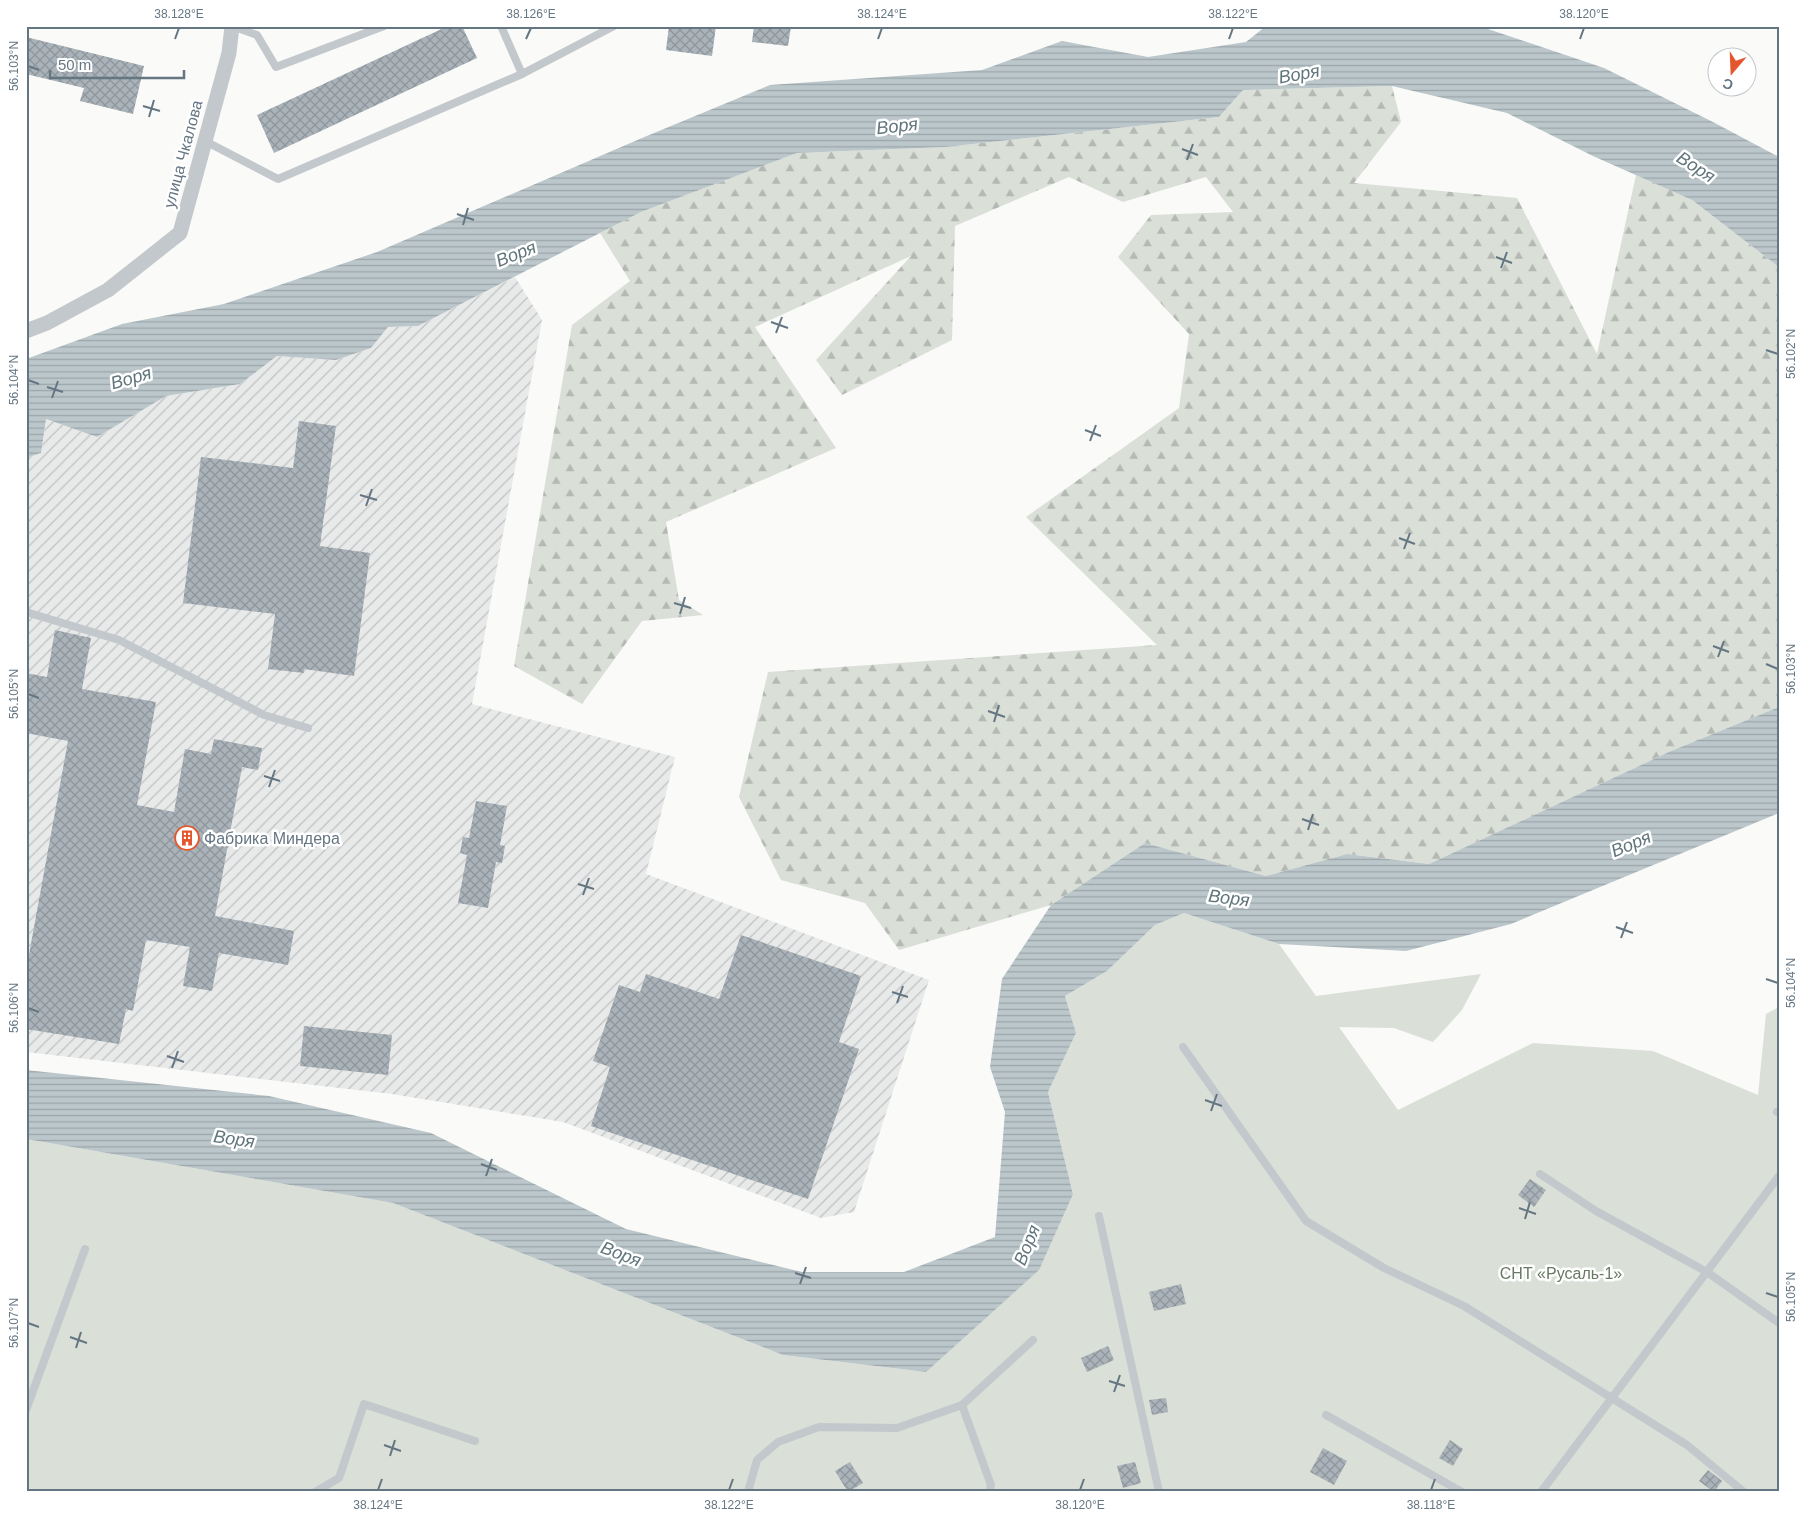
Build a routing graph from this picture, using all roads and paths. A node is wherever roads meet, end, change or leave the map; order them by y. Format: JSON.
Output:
{"nodes":[{"id":1,"x":232,"y":26,"type":"edge"},
{"id":2,"x":384,"y":26,"type":"edge"},
{"id":3,"x":501,"y":26,"type":"edge"},
{"id":4,"x":614,"y":26,"type":"edge"},
{"id":5,"x":522,"y":74,"type":"junction"},
{"id":6,"x":205,"y":141,"type":"junction"},
{"id":7,"x":26,"y":331,"type":"edge"},
{"id":8,"x":26,"y":612,"type":"edge"},
{"id":9,"x":308,"y":728,"type":"dead end"},
{"id":10,"x":1183,"y":1047,"type":"dead end"},
{"id":11,"x":1540,"y":1174,"type":"dead end"},
{"id":12,"x":1779,"y":1176,"type":"edge"},
{"id":13,"x":1099,"y":1216,"type":"dead end"},
{"id":14,"x":85,"y":1249,"type":"dead end"},
{"id":15,"x":1707,"y":1272,"type":"junction"},
{"id":16,"x":1779,"y":1323,"type":"edge"},
{"id":17,"x":1033,"y":1340,"type":"dead end"},
{"id":18,"x":1612,"y":1398,"type":"junction"},
{"id":19,"x":962,"y":1405,"type":"junction"},
{"id":20,"x":26,"y":1410,"type":"edge"},
{"id":21,"x":1326,"y":1415,"type":"dead end"},
{"id":22,"x":475,"y":1441,"type":"dead end"},
{"id":23,"x":316,"y":1492,"type":"edge"},
{"id":24,"x":748,"y":1492,"type":"edge"},
{"id":25,"x":989,"y":1492,"type":"edge"},
{"id":26,"x":1158,"y":1492,"type":"edge"},
{"id":27,"x":1462,"y":1492,"type":"edge"},
{"id":28,"x":1542,"y":1492,"type":"edge"},
{"id":29,"x":1744,"y":1492,"type":"edge"}],
"edges":[{"from":1,"to":2,"type":"lane"},
{"from":1,"to":6,"type":"street","name":"улица Чкалова"},
{"from":3,"to":5,"type":"lane"},
{"from":4,"to":5,"type":"lane"},
{"from":5,"to":6,"type":"lane"},
{"from":6,"to":7,"type":"street","name":"улица Чкалова"},
{"from":8,"to":9,"type":"lane"},
{"from":10,"to":18,"type":"lane"},
{"from":11,"to":15,"type":"lane"},
{"from":12,"to":15,"type":"lane"},
{"from":13,"to":26,"type":"lane"},
{"from":14,"to":20,"type":"lane"},
{"from":15,"to":16,"type":"lane"},
{"from":15,"to":18,"type":"lane"},
{"from":17,"to":19,"type":"lane"},
{"from":18,"to":28,"type":"lane"},
{"from":18,"to":29,"type":"lane"},
{"from":19,"to":24,"type":"lane"},
{"from":19,"to":25,"type":"lane"},
{"from":21,"to":27,"type":"lane"},
{"from":22,"to":23,"type":"lane"}]}
